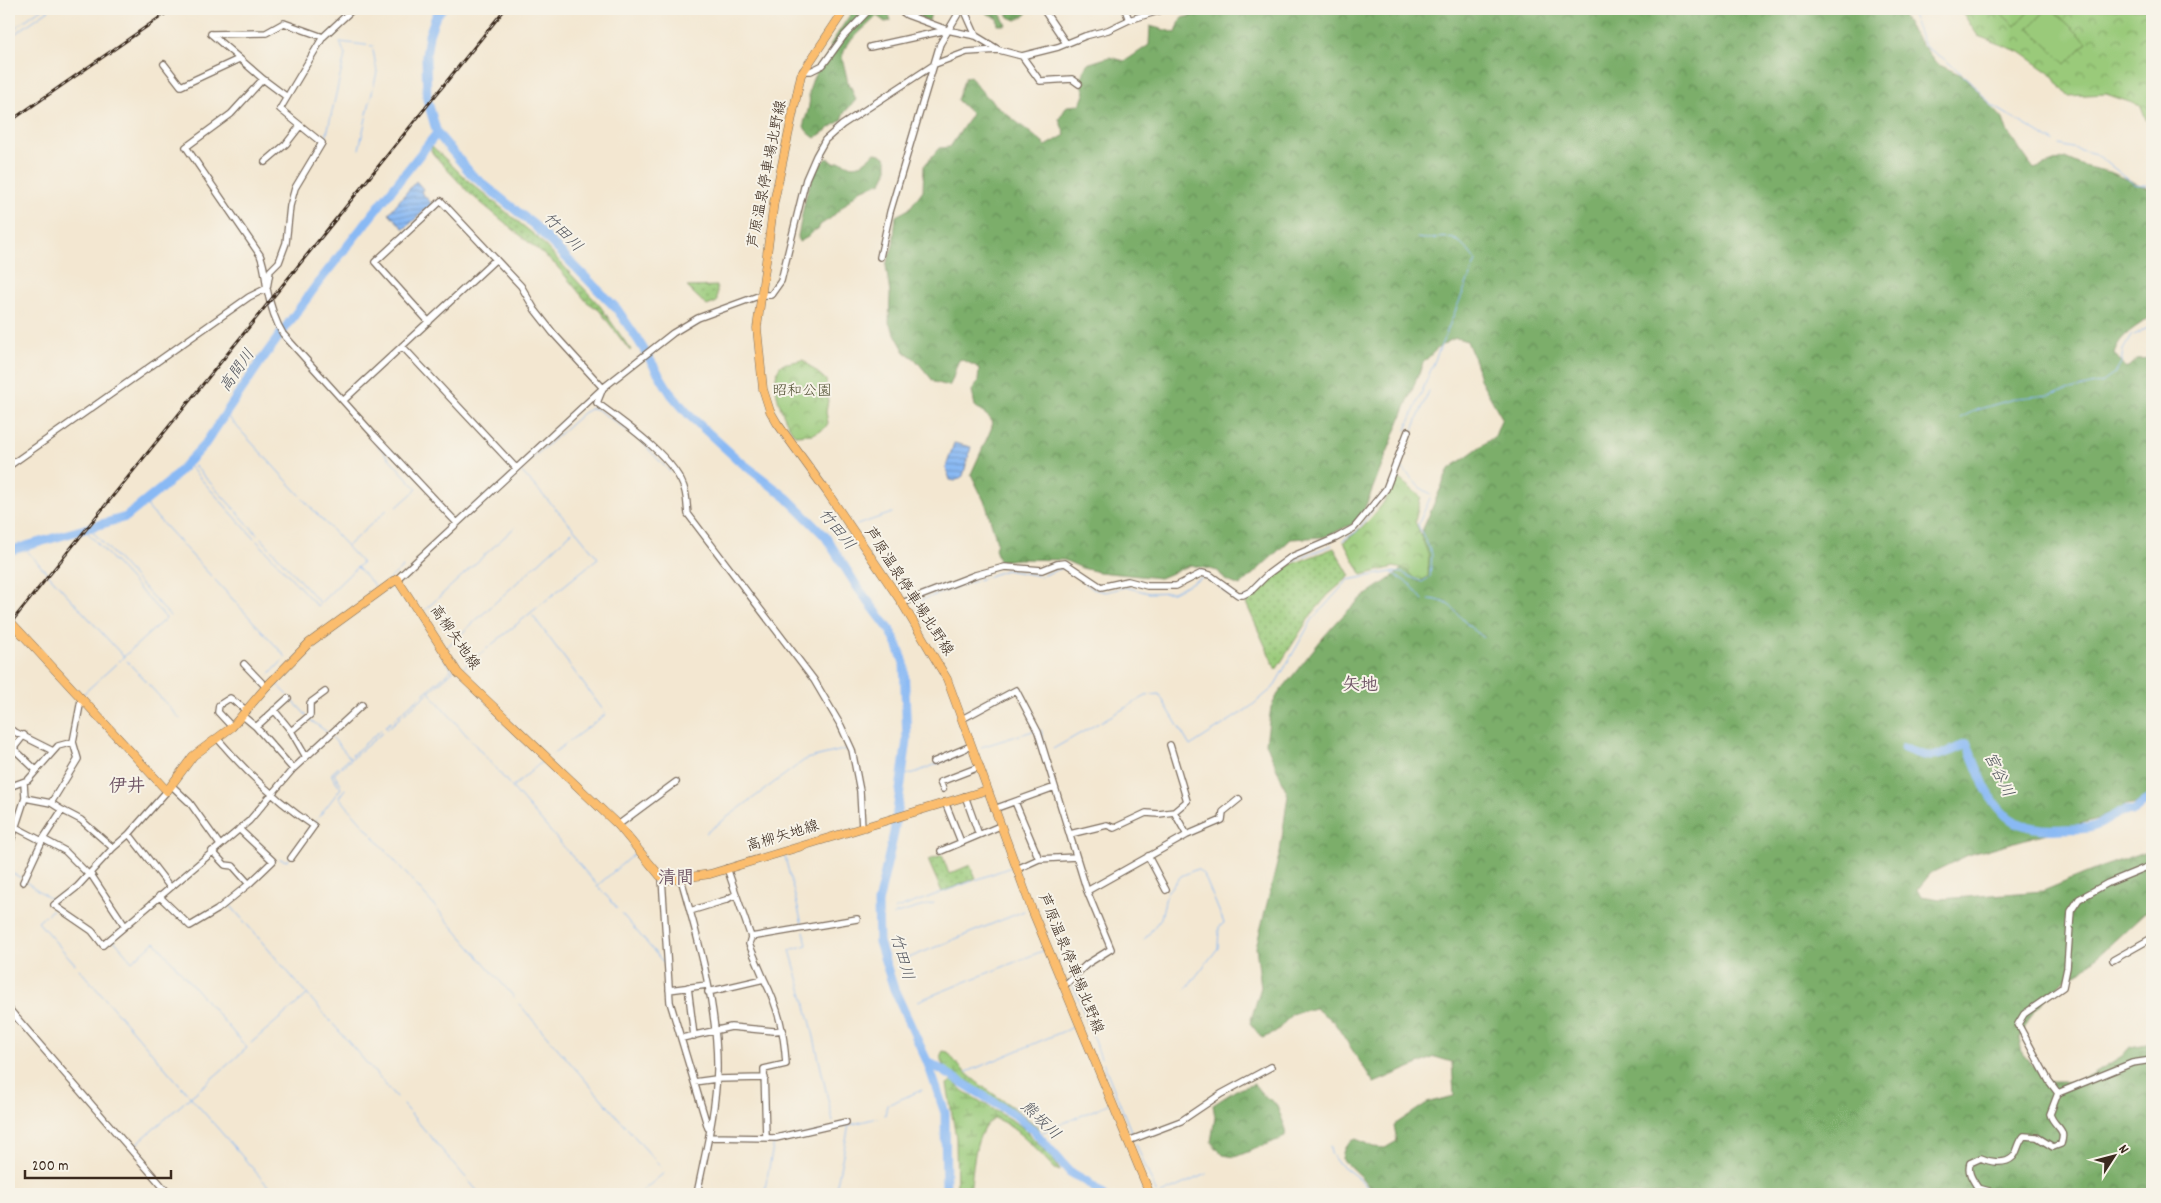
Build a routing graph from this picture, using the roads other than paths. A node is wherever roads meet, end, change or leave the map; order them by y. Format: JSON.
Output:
{"nodes":[{"id":1,"x":353,"y":9,"type":"edge"},
{"id":2,"x":845,"y":9,"type":"edge"},
{"id":3,"x":870,"y":9,"type":"edge"},
{"id":4,"x":898,"y":9,"type":"edge"},
{"id":5,"x":963,"y":9,"type":"edge"},
{"id":6,"x":1043,"y":9,"type":"edge"},
{"id":7,"x":1125,"y":9,"type":"edge"},
{"id":8,"x":1165,"y":9,"type":"edge"},
{"id":9,"x":1130,"y":20,"type":"junction"},
{"id":10,"x":947,"y":30,"type":"junction"},
{"id":11,"x":976,"y":36,"type":"junction"},
{"id":12,"x":323,"y":37,"type":"junction"},
{"id":13,"x":1066,"y":43,"type":"junction"},
{"id":14,"x":870,"y":47,"type":"dead end"},
{"id":15,"x":999,"y":50,"type":"junction"},
{"id":16,"x":1022,"y":56,"type":"junction"},
{"id":17,"x":239,"y":59,"type":"junction"},
{"id":18,"x":164,"y":64,"type":"dead end"},
{"id":19,"x":934,"y":64,"type":"junction"},
{"id":20,"x":804,"y":70,"type":"junction"},
{"id":21,"x":263,"y":79,"type":"junction"},
{"id":22,"x":1078,"y":84,"type":"dead end"},
{"id":23,"x":287,"y":97,"type":"junction"},
{"id":24,"x":300,"y":126,"type":"junction"},
{"id":25,"x":265,"y":162,"type":"dead end"},
{"id":26,"x":880,"y":257,"type":"dead end"},
{"id":27,"x":496,"y":259,"type":"junction"},
{"id":28,"x":267,"y":288,"type":"junction"},
{"id":29,"x":761,"y":295,"type":"junction"},
{"id":30,"x":429,"y":322,"type":"junction"},
{"id":31,"x":402,"y":346,"type":"junction"},
{"id":32,"x":603,"y":388,"type":"junction"},
{"id":33,"x":344,"y":400,"type":"junction"},
{"id":34,"x":1408,"y":431,"type":"dead end"},
{"id":35,"x":9,"y":466,"type":"edge"},
{"id":36,"x":516,"y":468,"type":"junction"},
{"id":37,"x":457,"y":522,"type":"junction"},
{"id":38,"x":397,"y":580,"type":"junction"},
{"id":39,"x":902,"y":603,"type":"junction"},
{"id":40,"x":9,"y":620,"type":"edge"},
{"id":41,"x":244,"y":664,"type":"dead end"},
{"id":42,"x":266,"y":687,"type":"junction"},
{"id":43,"x":325,"y":692,"type":"dead end"},
{"id":44,"x":288,"y":698,"type":"dead end"},
{"id":45,"x":81,"y":700,"type":"junction"},
{"id":46,"x":362,"y":705,"type":"dead end"},
{"id":47,"x":274,"y":710,"type":"junction"},
{"id":48,"x":245,"y":713,"type":"junction"},
{"id":49,"x":962,"y":720,"type":"junction"},
{"id":50,"x":256,"y":726,"type":"junction"},
{"id":51,"x":232,"y":727,"type":"junction"},
{"id":52,"x":9,"y":729,"type":"edge"},
{"id":53,"x":291,"y":731,"type":"junction"},
{"id":54,"x":24,"y":735,"type":"junction"},
{"id":55,"x":217,"y":738,"type":"junction"},
{"id":56,"x":73,"y":742,"type":"junction"},
{"id":57,"x":1170,"y":745,"type":"dead end"},
{"id":58,"x":971,"y":746,"type":"junction"},
{"id":59,"x":14,"y":749,"type":"junction"},
{"id":60,"x":53,"y":751,"type":"junction"},
{"id":61,"x":9,"y":754,"type":"edge"},
{"id":62,"x":306,"y":758,"type":"junction"},
{"id":63,"x":933,"y":762,"type":"dead end"},
{"id":64,"x":979,"y":767,"type":"junction"},
{"id":65,"x":293,"y":769,"type":"junction"},
{"id":66,"x":36,"y":770,"type":"junction"},
{"id":67,"x":676,"y":782,"type":"dead end"},
{"id":68,"x":24,"y":783,"type":"junction"},
{"id":69,"x":9,"y":787,"type":"edge"},
{"id":70,"x":1055,"y":787,"type":"junction"},
{"id":71,"x":169,"y":788,"type":"junction"},
{"id":72,"x":943,"y":789,"type":"dead end"},
{"id":73,"x":987,"y":790,"type":"junction"},
{"id":74,"x":272,"y":795,"type":"junction"},
{"id":75,"x":965,"y":796,"type":"junction"},
{"id":76,"x":25,"y":798,"type":"junction"},
{"id":77,"x":1239,"y":799,"type":"dead end"},
{"id":78,"x":945,"y":802,"type":"junction"},
{"id":79,"x":1015,"y":802,"type":"junction"},
{"id":80,"x":51,"y":803,"type":"junction"},
{"id":81,"x":994,"y":809,"type":"junction"},
{"id":82,"x":62,"y":810,"type":"junction"},
{"id":83,"x":1174,"y":812,"type":"junction"},
{"id":84,"x":618,"y":826,"type":"junction"},
{"id":85,"x":1000,"y":826,"type":"junction"},
{"id":86,"x":866,"y":827,"type":"junction"},
{"id":87,"x":17,"y":828,"type":"junction"},
{"id":88,"x":239,"y":829,"type":"junction"},
{"id":89,"x":129,"y":834,"type":"junction"},
{"id":90,"x":979,"y":834,"type":"junction"},
{"id":91,"x":1070,"y":834,"type":"junction"},
{"id":92,"x":1186,"y":835,"type":"junction"},
{"id":93,"x":43,"y":840,"type":"junction"},
{"id":94,"x":961,"y":842,"type":"junction"},
{"id":95,"x":220,"y":845,"type":"junction"},
{"id":96,"x":9,"y":847,"type":"edge"},
{"id":97,"x":113,"y":848,"type":"junction"},
{"id":98,"x":941,"y":851,"type":"dead end"},
{"id":99,"x":212,"y":852,"type":"junction"},
{"id":100,"x":1148,"y":856,"type":"junction"},
{"id":101,"x":1076,"y":857,"type":"junction"},
{"id":102,"x":291,"y":858,"type":"dead end"},
{"id":103,"x":1039,"y":859,"type":"junction"},
{"id":104,"x":2152,"y":865,"type":"edge"},
{"id":105,"x":727,"y":868,"type":"junction"},
{"id":106,"x":1017,"y":869,"type":"junction"},
{"id":107,"x":90,"y":874,"type":"junction"},
{"id":108,"x":662,"y":878,"type":"junction"},
{"id":109,"x":681,"y":879,"type":"junction"},
{"id":110,"x":23,"y":882,"type":"dead end"},
{"id":111,"x":248,"y":884,"type":"junction"},
{"id":112,"x":170,"y":887,"type":"junction"},
{"id":113,"x":1166,"y":890,"type":"dead end"},
{"id":114,"x":1086,"y":891,"type":"junction"},
{"id":115,"x":736,"y":894,"type":"junction"},
{"id":116,"x":159,"y":896,"type":"junction"},
{"id":117,"x":690,"y":910,"type":"junction"},
{"id":118,"x":857,"y":919,"type":"dead end"},
{"id":119,"x":125,"y":926,"type":"junction"},
{"id":120,"x":751,"y":937,"type":"junction"},
{"id":121,"x":2152,"y":938,"type":"edge"},
{"id":122,"x":2113,"y":960,"type":"dead end"},
{"id":123,"x":764,"y":979,"type":"junction"},
{"id":124,"x":707,"y":985,"type":"junction"},
{"id":125,"x":1065,"y":985,"type":"junction"},
{"id":126,"x":688,"y":987,"type":"junction"},
{"id":127,"x":670,"y":990,"type":"junction"},
{"id":128,"x":708,"y":992,"type":"junction"},
{"id":129,"x":9,"y":1009,"type":"edge"},
{"id":130,"x":783,"y":1030,"type":"junction"},
{"id":131,"x":714,"y":1031,"type":"junction"},
{"id":132,"x":694,"y":1036,"type":"junction"},
{"id":133,"x":682,"y":1038,"type":"junction"},
{"id":134,"x":2152,"y":1060,"type":"edge"},
{"id":135,"x":1271,"y":1067,"type":"dead end"},
{"id":136,"x":764,"y":1078,"type":"junction"},
{"id":137,"x":716,"y":1079,"type":"junction"},
{"id":138,"x":694,"y":1082,"type":"junction"},
{"id":139,"x":2058,"y":1093,"type":"junction"},
{"id":140,"x":846,"y":1122,"type":"dead end"},
{"id":141,"x":709,"y":1134,"type":"junction"},
{"id":142,"x":766,"y":1138,"type":"junction"},
{"id":143,"x":1128,"y":1141,"type":"junction"},
{"id":144,"x":169,"y":1194,"type":"edge"},
{"id":145,"x":697,"y":1194,"type":"edge"},
{"id":146,"x":1150,"y":1194,"type":"edge"},
{"id":147,"x":2000,"y":1194,"type":"edge"}],
"edges":[{"from":1,"to":12,"type":"street"},
{"from":2,"to":20,"type":"main road","name":"芦原温泉停車場北野線"},
{"from":3,"to":20,"type":"street"},
{"from":4,"to":10,"type":"street"},
{"from":5,"to":10,"type":"street"},
{"from":5,"to":11,"type":"street"},
{"from":6,"to":13,"type":"street"},
{"from":7,"to":9,"type":"street"},
{"from":8,"to":9,"type":"street"},
{"from":9,"to":13,"type":"street"},
{"from":10,"to":11,"type":"street"},
{"from":10,"to":14,"type":"street"},
{"from":10,"to":19,"type":"street"},
{"from":11,"to":15,"type":"street"},
{"from":12,"to":17,"type":"street"},
{"from":12,"to":23,"type":"street"},
{"from":13,"to":16,"type":"street"},
{"from":15,"to":16,"type":"street"},
{"from":15,"to":19,"type":"street"},
{"from":16,"to":22,"type":"street"},
{"from":17,"to":18,"type":"street"},
{"from":17,"to":21,"type":"street"},
{"from":19,"to":26,"type":"street"},
{"from":19,"to":29,"type":"street"},
{"from":20,"to":29,"type":"main road","name":"芦原温泉停車場北野線"},
{"from":21,"to":23,"type":"street"},
{"from":21,"to":28,"type":"street"},
{"from":23,"to":24,"type":"street"},
{"from":24,"to":25,"type":"street"},
{"from":24,"to":28,"type":"street"},
{"from":27,"to":30,"type":"street"},
{"from":27,"to":30,"type":"street"},
{"from":27,"to":32,"type":"street"},
{"from":28,"to":33,"type":"street"},
{"from":28,"to":35,"type":"street"},
{"from":29,"to":32,"type":"street"},
{"from":29,"to":39,"type":"main road","name":"芦原温泉停車場北野線"},
{"from":30,"to":31,"type":"street"},
{"from":31,"to":33,"type":"street"},
{"from":31,"to":36,"type":"street"},
{"from":32,"to":36,"type":"street"},
{"from":32,"to":86,"type":"street"},
{"from":33,"to":37,"type":"street"},
{"from":34,"to":39,"type":"street"},
{"from":36,"to":37,"type":"street"},
{"from":37,"to":38,"type":"street"},
{"from":38,"to":42,"type":"main road"},
{"from":38,"to":84,"type":"main road","name":"高柳矢地線"},
{"from":39,"to":49,"type":"main road","name":"芦原温泉停車場北野線"},
{"from":40,"to":45,"type":"main road"},
{"from":41,"to":42,"type":"street"},
{"from":42,"to":48,"type":"main road"},
{"from":43,"to":53,"type":"street"},
{"from":44,"to":47,"type":"street"},
{"from":45,"to":56,"type":"street"},
{"from":45,"to":71,"type":"main road"},
{"from":46,"to":62,"type":"street"},
{"from":47,"to":50,"type":"street"},
{"from":47,"to":53,"type":"street"},
{"from":48,"to":50,"type":"street"},
{"from":48,"to":51,"type":"main road"},
{"from":48,"to":51,"type":"street"},
{"from":49,"to":58,"type":"main road","name":"芦原温泉停車場北野線"},
{"from":49,"to":70,"type":"street"},
{"from":50,"to":65,"type":"street"},
{"from":51,"to":55,"type":"main road"},
{"from":52,"to":54,"type":"street"},
{"from":53,"to":62,"type":"street"},
{"from":54,"to":59,"type":"street"},
{"from":54,"to":60,"type":"street"},
{"from":55,"to":71,"type":"main road"},
{"from":55,"to":74,"type":"street"},
{"from":56,"to":60,"type":"street"},
{"from":56,"to":80,"type":"street"},
{"from":57,"to":83,"type":"street"},
{"from":58,"to":63,"type":"street"},
{"from":58,"to":64,"type":"main road","name":"芦原温泉停車場北野線"},
{"from":59,"to":61,"type":"street"},
{"from":59,"to":66,"type":"street"},
{"from":60,"to":66,"type":"street"},
{"from":62,"to":65,"type":"street"},
{"from":64,"to":72,"type":"street"},
{"from":64,"to":73,"type":"main road","name":"芦原温泉停車場北野線"},
{"from":65,"to":74,"type":"street"},
{"from":66,"to":68,"type":"street"},
{"from":67,"to":84,"type":"street"},
{"from":68,"to":69,"type":"street"},
{"from":68,"to":76,"type":"street"},
{"from":70,"to":79,"type":"street"},
{"from":70,"to":91,"type":"street"},
{"from":71,"to":89,"type":"street"},
{"from":71,"to":95,"type":"street"},
{"from":73,"to":75,"type":"main road","name":"高柳矢地線"},
{"from":73,"to":81,"type":"main road","name":"芦原温泉停車場北野線"},
{"from":74,"to":88,"type":"street"},
{"from":74,"to":102,"type":"street"},
{"from":75,"to":78,"type":"main road","name":"高柳矢地線"},
{"from":75,"to":90,"type":"street"},
{"from":76,"to":80,"type":"street"},
{"from":76,"to":87,"type":"street"},
{"from":77,"to":92,"type":"street"},
{"from":78,"to":86,"type":"main road","name":"高柳矢地線"},
{"from":78,"to":94,"type":"street"},
{"from":79,"to":81,"type":"street"},
{"from":79,"to":103,"type":"street"},
{"from":80,"to":82,"type":"street"},
{"from":81,"to":85,"type":"main road","name":"芦原温泉停車場北野線"},
{"from":82,"to":93,"type":"street"},
{"from":82,"to":97,"type":"street"},
{"from":83,"to":91,"type":"street"},
{"from":83,"to":92,"type":"street"},
{"from":84,"to":108,"type":"main road","name":"高柳矢地線"},
{"from":85,"to":90,"type":"street"},
{"from":85,"to":106,"type":"main road","name":"芦原温泉停車場北野線"},
{"from":86,"to":105,"type":"main road","name":"高柳矢地線"},
{"from":87,"to":93,"type":"street"},
{"from":87,"to":96,"type":"street"},
{"from":88,"to":95,"type":"street"},
{"from":88,"to":111,"type":"street"},
{"from":89,"to":97,"type":"street"},
{"from":89,"to":112,"type":"street"},
{"from":90,"to":94,"type":"street"},
{"from":91,"to":101,"type":"street"},
{"from":92,"to":100,"type":"street"},
{"from":93,"to":107,"type":"street"},
{"from":93,"to":110,"type":"street"},
{"from":94,"to":98,"type":"street"},
{"from":95,"to":99,"type":"street"},
{"from":97,"to":107,"type":"street"},
{"from":99,"to":111,"type":"street"},
{"from":99,"to":112,"type":"street"},
{"from":100,"to":113,"type":"street"},
{"from":100,"to":114,"type":"street"},
{"from":101,"to":103,"type":"street"},
{"from":101,"to":114,"type":"street"},
{"from":103,"to":106,"type":"street"},
{"from":104,"to":139,"type":"street"},
{"from":105,"to":109,"type":"main road","name":"高柳矢地線"},
{"from":105,"to":115,"type":"street"},
{"from":106,"to":125,"type":"main road","name":"芦原温泉停車場北野線"},
{"from":107,"to":119,"type":"street"},
{"from":107,"to":119,"type":"street"},
{"from":108,"to":109,"type":"main road","name":"高柳矢地線"},
{"from":108,"to":127,"type":"street"},
{"from":109,"to":117,"type":"street"},
{"from":111,"to":116,"type":"street"},
{"from":112,"to":116,"type":"street"},
{"from":114,"to":125,"type":"street"},
{"from":115,"to":117,"type":"street"},
{"from":115,"to":120,"type":"street"},
{"from":116,"to":119,"type":"street"},
{"from":117,"to":124,"type":"street"},
{"from":118,"to":120,"type":"street"},
{"from":120,"to":123,"type":"street"},
{"from":121,"to":122,"type":"street"},
{"from":123,"to":128,"type":"street"},
{"from":123,"to":130,"type":"street"},
{"from":124,"to":126,"type":"street"},
{"from":124,"to":128,"type":"street"},
{"from":125,"to":143,"type":"main road","name":"芦原温泉停車場北野線"},
{"from":126,"to":127,"type":"street"},
{"from":126,"to":132,"type":"street"},
{"from":127,"to":133,"type":"street"},
{"from":128,"to":131,"type":"street"},
{"from":129,"to":144,"type":"street"},
{"from":130,"to":131,"type":"street"},
{"from":130,"to":136,"type":"street"},
{"from":131,"to":132,"type":"street"},
{"from":131,"to":137,"type":"street"},
{"from":132,"to":133,"type":"street"},
{"from":133,"to":138,"type":"street"},
{"from":134,"to":139,"type":"street"},
{"from":135,"to":143,"type":"street"},
{"from":136,"to":137,"type":"street"},
{"from":136,"to":142,"type":"street"},
{"from":137,"to":138,"type":"street"},
{"from":137,"to":141,"type":"street"},
{"from":138,"to":141,"type":"street"},
{"from":139,"to":147,"type":"street"},
{"from":140,"to":142,"type":"street"},
{"from":141,"to":142,"type":"street"},
{"from":141,"to":145,"type":"street"},
{"from":143,"to":146,"type":"main road","name":"芦原温泉停車場北野線"}]}
